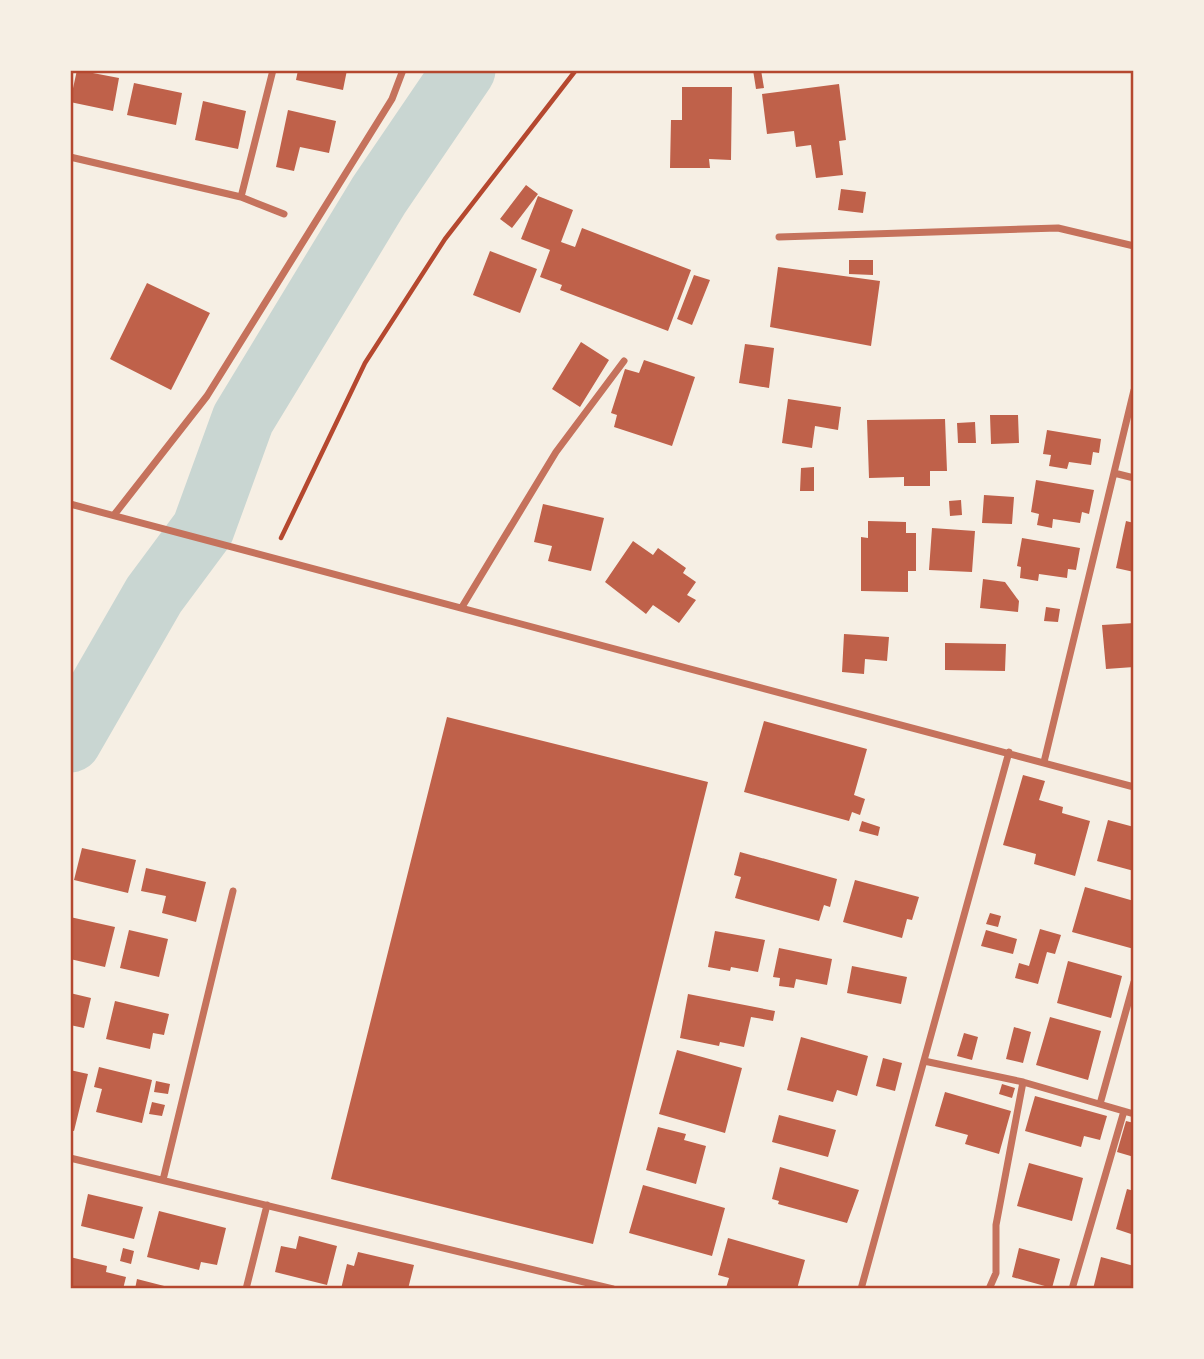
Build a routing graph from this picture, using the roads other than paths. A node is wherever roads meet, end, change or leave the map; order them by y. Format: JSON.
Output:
{"nodes":[{"id":1,"x":273,"y":70,"type":"edge"},
{"id":2,"x":402,"y":70,"type":"edge"},
{"id":3,"x":70,"y":157,"type":"edge"},
{"id":4,"x":242,"y":197,"type":"junction"},
{"id":5,"x":284,"y":214,"type":"dead end"},
{"id":6,"x":779,"y":237,"type":"dead end"},
{"id":7,"x":1134,"y":246,"type":"edge"},
{"id":8,"x":624,"y":361,"type":"dead end"},
{"id":9,"x":1134,"y":390,"type":"edge"},
{"id":10,"x":1114,"y":473,"type":"junction"},
{"id":11,"x":1134,"y":478,"type":"edge"},
{"id":12,"x":70,"y":504,"type":"edge"},
{"id":13,"x":114,"y":515,"type":"junction"},
{"id":14,"x":462,"y":607,"type":"junction"},
{"id":15,"x":1009,"y":752,"type":"junction"},
{"id":16,"x":1044,"y":762,"type":"junction"},
{"id":17,"x":1134,"y":786,"type":"edge"},
{"id":18,"x":233,"y":891,"type":"dead end"},
{"id":19,"x":1134,"y":982,"type":"edge"},
{"id":20,"x":924,"y":1061,"type":"junction"},
{"id":21,"x":1023,"y":1082,"type":"junction"},
{"id":22,"x":1100,"y":1104,"type":"junction"},
{"id":23,"x":1124,"y":1111,"type":"junction"},
{"id":24,"x":1134,"y":1114,"type":"edge"},
{"id":25,"x":70,"y":1158,"type":"edge"},
{"id":26,"x":163,"y":1180,"type":"junction"},
{"id":27,"x":267,"y":1205,"type":"junction"},
{"id":28,"x":246,"y":1289,"type":"edge"},
{"id":29,"x":613,"y":1289,"type":"edge"},
{"id":30,"x":861,"y":1289,"type":"edge"},
{"id":31,"x":989,"y":1289,"type":"edge"},
{"id":32,"x":1072,"y":1289,"type":"edge"}],
"edges":[{"from":1,"to":4,"type":"street"},
{"from":2,"to":13,"type":"street"},
{"from":3,"to":4,"type":"street"},
{"from":4,"to":5,"type":"street"},
{"from":6,"to":7,"type":"street"},
{"from":8,"to":14,"type":"street"},
{"from":9,"to":10,"type":"street"},
{"from":10,"to":11,"type":"street"},
{"from":10,"to":16,"type":"street"},
{"from":12,"to":13,"type":"street"},
{"from":13,"to":14,"type":"street"},
{"from":14,"to":15,"type":"street"},
{"from":15,"to":16,"type":"street"},
{"from":15,"to":20,"type":"street"},
{"from":16,"to":17,"type":"street"},
{"from":18,"to":26,"type":"street"},
{"from":19,"to":22,"type":"street"},
{"from":20,"to":21,"type":"street"},
{"from":20,"to":30,"type":"street"},
{"from":21,"to":22,"type":"street"},
{"from":21,"to":31,"type":"street"},
{"from":22,"to":23,"type":"street"},
{"from":23,"to":24,"type":"street"},
{"from":23,"to":32,"type":"street"},
{"from":25,"to":26,"type":"street"},
{"from":26,"to":27,"type":"street"},
{"from":27,"to":28,"type":"street"},
{"from":27,"to":29,"type":"street"}]}
